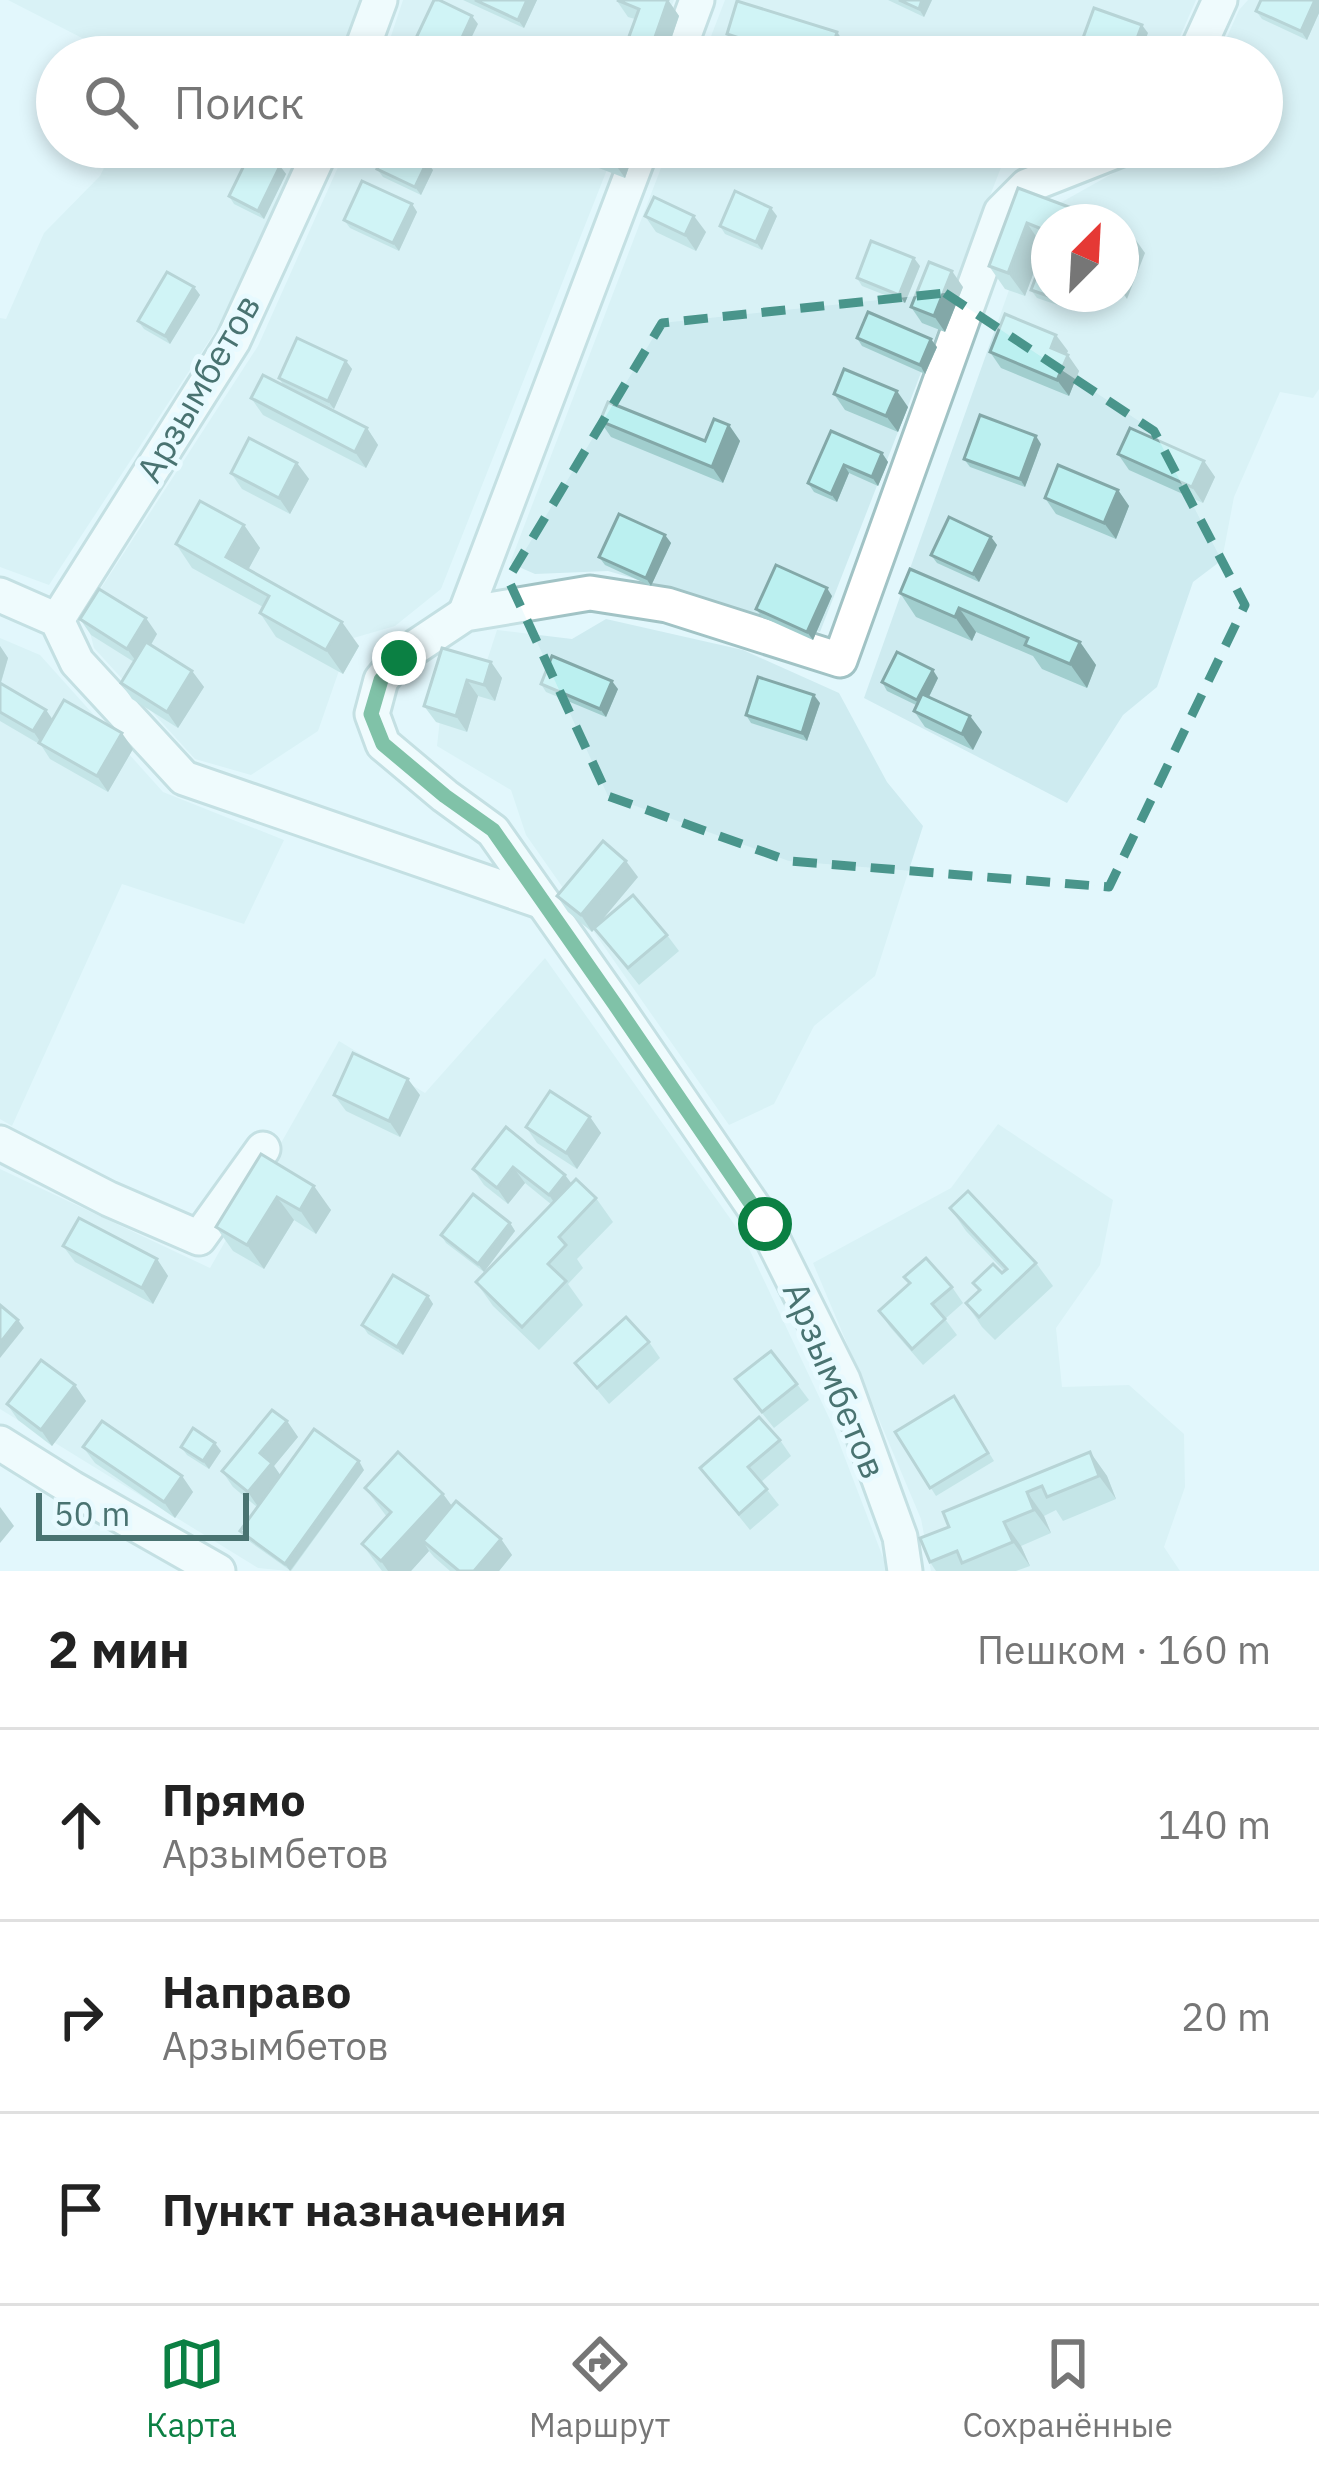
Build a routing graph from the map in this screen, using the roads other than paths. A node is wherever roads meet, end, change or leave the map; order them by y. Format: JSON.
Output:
{"nodes":[{"id":1,"x":380,"y":0,"type":"edge"},
{"id":2,"x":698,"y":0,"type":"edge"},
{"id":3,"x":1220,"y":0,"type":"edge"},
{"id":4,"x":366,"y":36,"type":"edge"},
{"id":5,"x":684,"y":36,"type":"edge"},
{"id":6,"x":1203,"y":36,"type":"edge"},
{"id":7,"x":312,"y":168,"type":"edge"},
{"id":8,"x":634,"y":168,"type":"edge"},
{"id":9,"x":1073,"y":168,"type":"edge"},
{"id":10,"x":0,"y":595,"type":"edge"},
{"id":11,"x":466,"y":614,"type":"junction"},
{"id":12,"x":57,"y":620,"type":"junction"},
{"id":13,"x":541,"y":902,"type":"junction"},
{"id":14,"x":0,"y":1142,"type":"edge"},
{"id":15,"x":263,"y":1149,"type":"edge"},
{"id":16,"x":0,"y":1443,"type":"edge"},
{"id":17,"x":218,"y":1571,"type":"edge"},
{"id":18,"x":905,"y":1571,"type":"edge"}],
"edges":[{"from":1,"to":4,"type":"street"},
{"from":2,"to":5,"type":"street"},
{"from":3,"to":6,"type":"street"},
{"from":7,"to":12,"type":"street","name":"Арзымбетов"},
{"from":8,"to":11,"type":"street"},
{"from":9,"to":11,"type":"street","name":"Арзымбетов"},
{"from":10,"to":12,"type":"street"},
{"from":11,"to":13,"type":"street","name":"Арзымбетов"},
{"from":12,"to":13,"type":"street"},
{"from":13,"to":18,"type":"street","name":"Арзымбетов"},
{"from":14,"to":15,"type":"street"},
{"from":16,"to":17,"type":"street"}]}
